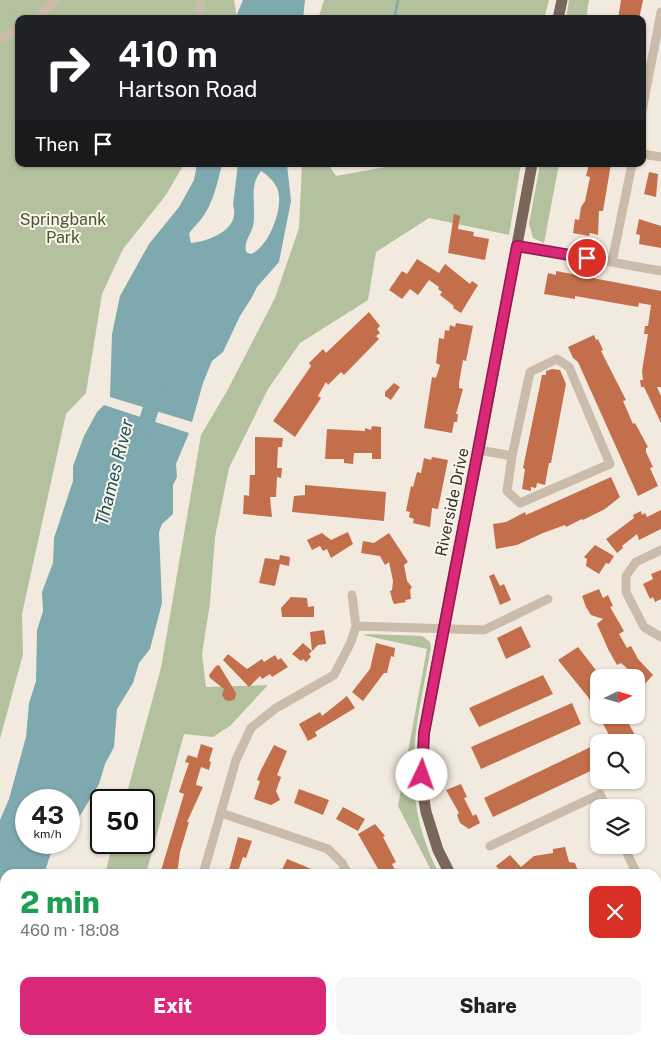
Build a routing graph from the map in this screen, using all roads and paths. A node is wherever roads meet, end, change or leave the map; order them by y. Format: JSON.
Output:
{"nodes":[{"id":1,"x":56,"y":0,"type":"edge"},
{"id":2,"x":201,"y":0,"type":"edge"},
{"id":3,"x":562,"y":0,"type":"edge"},
{"id":4,"x":661,"y":12,"type":"edge"},
{"id":5,"x":40,"y":15,"type":"edge"},
{"id":6,"x":199,"y":15,"type":"edge"},
{"id":7,"x":559,"y":15,"type":"edge"},
{"id":8,"x":15,"y":32,"type":"edge"},
{"id":9,"x":0,"y":39,"type":"edge"},
{"id":10,"x":646,"y":90,"type":"edge"},
{"id":11,"x":646,"y":155,"type":"edge"},
{"id":12,"x":661,"y":157,"type":"edge"},
{"id":13,"x":531,"y":167,"type":"edge"},
{"id":14,"x":631,"y":167,"type":"edge"},
{"id":15,"x":517,"y":246,"type":"junction"},
{"id":16,"x":612,"y":262,"type":"junction"},
{"id":17,"x":661,"y":271,"type":"edge"},
{"id":18,"x":480,"y":450,"type":"junction"},
{"id":19,"x":512,"y":456,"type":"junction"},
{"id":20,"x":661,"y":550,"type":"edge"},
{"id":21,"x":352,"y":595,"type":"dead end"},
{"id":22,"x":548,"y":599,"type":"dead end"},
{"id":23,"x":356,"y":626,"type":"junction"},
{"id":24,"x":444,"y":629,"type":"junction"},
{"id":25,"x":661,"y":637,"type":"edge"},
{"id":26,"x":602,"y":799,"type":"edge"},
{"id":27,"x":221,"y":813,"type":"junction"},
{"id":28,"x":490,"y":846,"type":"dead end"},
{"id":29,"x":627,"y":854,"type":"edge"},
{"id":30,"x":204,"y":869,"type":"edge"},
{"id":31,"x":345,"y":869,"type":"edge"},
{"id":32,"x":448,"y":869,"type":"edge"},
{"id":33,"x":635,"y":869,"type":"edge"}],
"edges":[{"from":1,"to":5,"type":"street"},
{"from":2,"to":6,"type":"street"},
{"from":3,"to":7,"type":"main road"},
{"from":4,"to":10,"type":"street"},
{"from":8,"to":9,"type":"street"},
{"from":11,"to":12,"type":"street"},
{"from":13,"to":15,"type":"main road","name":"Riverside Drive"},
{"from":14,"to":16,"type":"street"},
{"from":15,"to":16,"type":"street"},
{"from":15,"to":18,"type":"main road","name":"Riverside Drive"},
{"from":16,"to":17,"type":"street"},
{"from":18,"to":19,"type":"street"},
{"from":18,"to":24,"type":"main road","name":"Riverside Drive"},
{"from":19,"to":19,"type":"street"},
{"from":20,"to":25,"type":"street"},
{"from":21,"to":23,"type":"street"},
{"from":22,"to":24,"type":"street"},
{"from":23,"to":24,"type":"street"},
{"from":23,"to":27,"type":"street"},
{"from":24,"to":32,"type":"main road","name":"Riverside Drive"},
{"from":26,"to":28,"type":"street"},
{"from":27,"to":30,"type":"street"},
{"from":27,"to":31,"type":"street"},
{"from":29,"to":33,"type":"street"}]}
